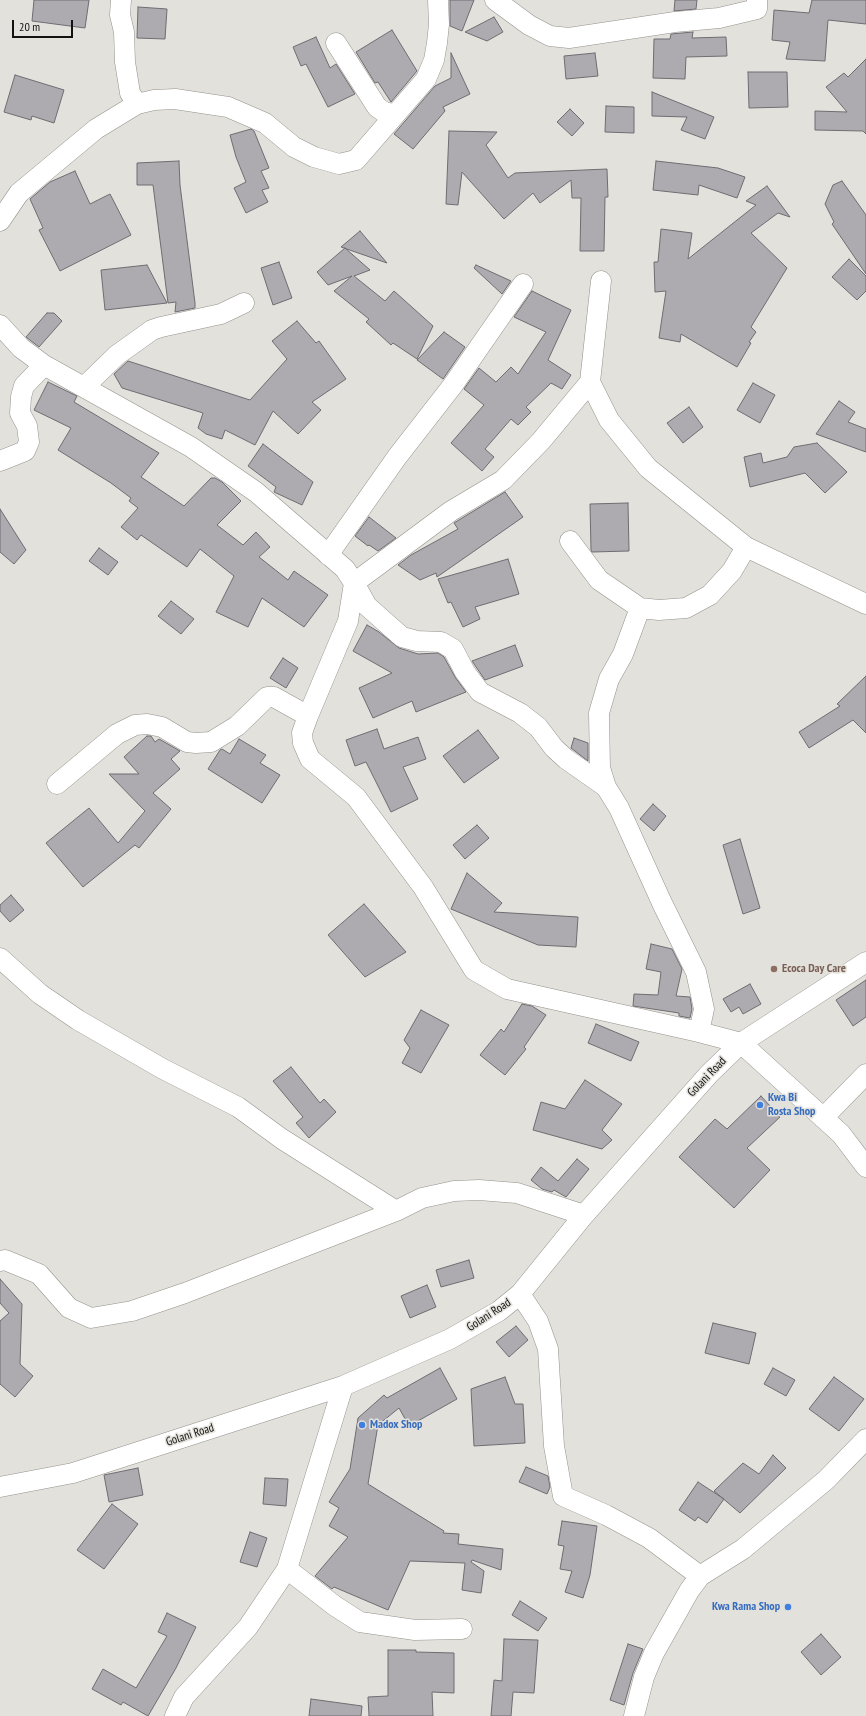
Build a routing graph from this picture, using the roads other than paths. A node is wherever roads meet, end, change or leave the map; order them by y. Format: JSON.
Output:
{"nodes":[{"id":1,"x":121,"y":0,"type":"edge"},
{"id":2,"x":438,"y":0,"type":"edge"},
{"id":3,"x":495,"y":0,"type":"edge"},
{"id":4,"x":760,"y":3,"type":"edge"},
{"id":5,"x":336,"y":43,"type":"dead end"},
{"id":6,"x":137,"y":104,"type":"junction"},
{"id":7,"x":394,"y":114,"type":"junction"},
{"id":8,"x":0,"y":221,"type":"edge"},
{"id":9,"x":601,"y":281,"type":"dead end"},
{"id":10,"x":523,"y":284,"type":"dead end"},
{"id":11,"x":244,"y":303,"type":"dead end"},
{"id":12,"x":0,"y":325,"type":"edge"},
{"id":13,"x":44,"y":365,"type":"junction"},
{"id":14,"x":590,"y":382,"type":"junction"},
{"id":15,"x":84,"y":387,"type":"junction"},
{"id":16,"x":0,"y":461,"type":"edge"},
{"id":17,"x":570,"y":541,"type":"dead end"},
{"id":18,"x":746,"y":547,"type":"junction"},
{"id":19,"x":328,"y":555,"type":"junction"},
{"id":20,"x":354,"y":583,"type":"junction"},
{"id":21,"x":866,"y":604,"type":"edge"},
{"id":22,"x":640,"y":608,"type":"junction"},
{"id":23,"x":308,"y":716,"type":"junction"},
{"id":24,"x":57,"y":784,"type":"dead end"},
{"id":25,"x":606,"y":787,"type":"junction"},
{"id":26,"x":0,"y":958,"type":"edge"},
{"id":27,"x":866,"y":962,"type":"edge"},
{"id":28,"x":699,"y":1032,"type":"junction"},
{"id":29,"x":741,"y":1043,"type":"junction"},
{"id":30,"x":866,"y":1074,"type":"edge"},
{"id":31,"x":823,"y":1118,"type":"junction"},
{"id":32,"x":866,"y":1167,"type":"edge"},
{"id":33,"x":396,"y":1211,"type":"junction"},
{"id":34,"x":584,"y":1215,"type":"junction"},
{"id":35,"x":0,"y":1261,"type":"edge"},
{"id":36,"x":520,"y":1294,"type":"junction"},
{"id":37,"x":343,"y":1386,"type":"junction"},
{"id":38,"x":866,"y":1439,"type":"edge"},
{"id":39,"x":0,"y":1488,"type":"edge"},
{"id":40,"x":287,"y":1569,"type":"junction"},
{"id":41,"x":700,"y":1576,"type":"junction"},
{"id":42,"x":462,"y":1629,"type":"dead end"},
{"id":43,"x":175,"y":1716,"type":"edge"},
{"id":44,"x":634,"y":1716,"type":"edge"}],
"edges":[{"from":1,"to":6,"type":"street"},
{"from":2,"to":7,"type":"street"},
{"from":3,"to":4,"type":"street"},
{"from":5,"to":7,"type":"street"},
{"from":6,"to":7,"type":"street"},
{"from":6,"to":8,"type":"street"},
{"from":9,"to":14,"type":"street"},
{"from":10,"to":19,"type":"street"},
{"from":11,"to":15,"type":"street"},
{"from":12,"to":13,"type":"street"},
{"from":13,"to":15,"type":"street"},
{"from":13,"to":16,"type":"street"},
{"from":14,"to":18,"type":"street"},
{"from":14,"to":20,"type":"street"},
{"from":15,"to":19,"type":"street"},
{"from":17,"to":22,"type":"street"},
{"from":18,"to":21,"type":"street"},
{"from":18,"to":22,"type":"street"},
{"from":19,"to":20,"type":"street"},
{"from":20,"to":23,"type":"street"},
{"from":20,"to":25,"type":"street"},
{"from":22,"to":25,"type":"street"},
{"from":23,"to":24,"type":"street"},
{"from":23,"to":28,"type":"street"},
{"from":25,"to":28,"type":"street"},
{"from":26,"to":33,"type":"street"},
{"from":27,"to":29,"type":"street","name":"Golani Road"},
{"from":28,"to":29,"type":"street"},
{"from":29,"to":31,"type":"street"},
{"from":29,"to":34,"type":"street","name":"Golani Road"},
{"from":30,"to":31,"type":"street"},
{"from":31,"to":32,"type":"street"},
{"from":33,"to":34,"type":"street"},
{"from":33,"to":35,"type":"street"},
{"from":34,"to":36,"type":"street","name":"Golani Road"},
{"from":36,"to":37,"type":"street","name":"Golani Road"},
{"from":36,"to":41,"type":"street"},
{"from":37,"to":39,"type":"street","name":"Golani Road"},
{"from":37,"to":40,"type":"street"},
{"from":38,"to":41,"type":"street"},
{"from":40,"to":42,"type":"street"},
{"from":40,"to":43,"type":"street"},
{"from":41,"to":44,"type":"street"}]}
